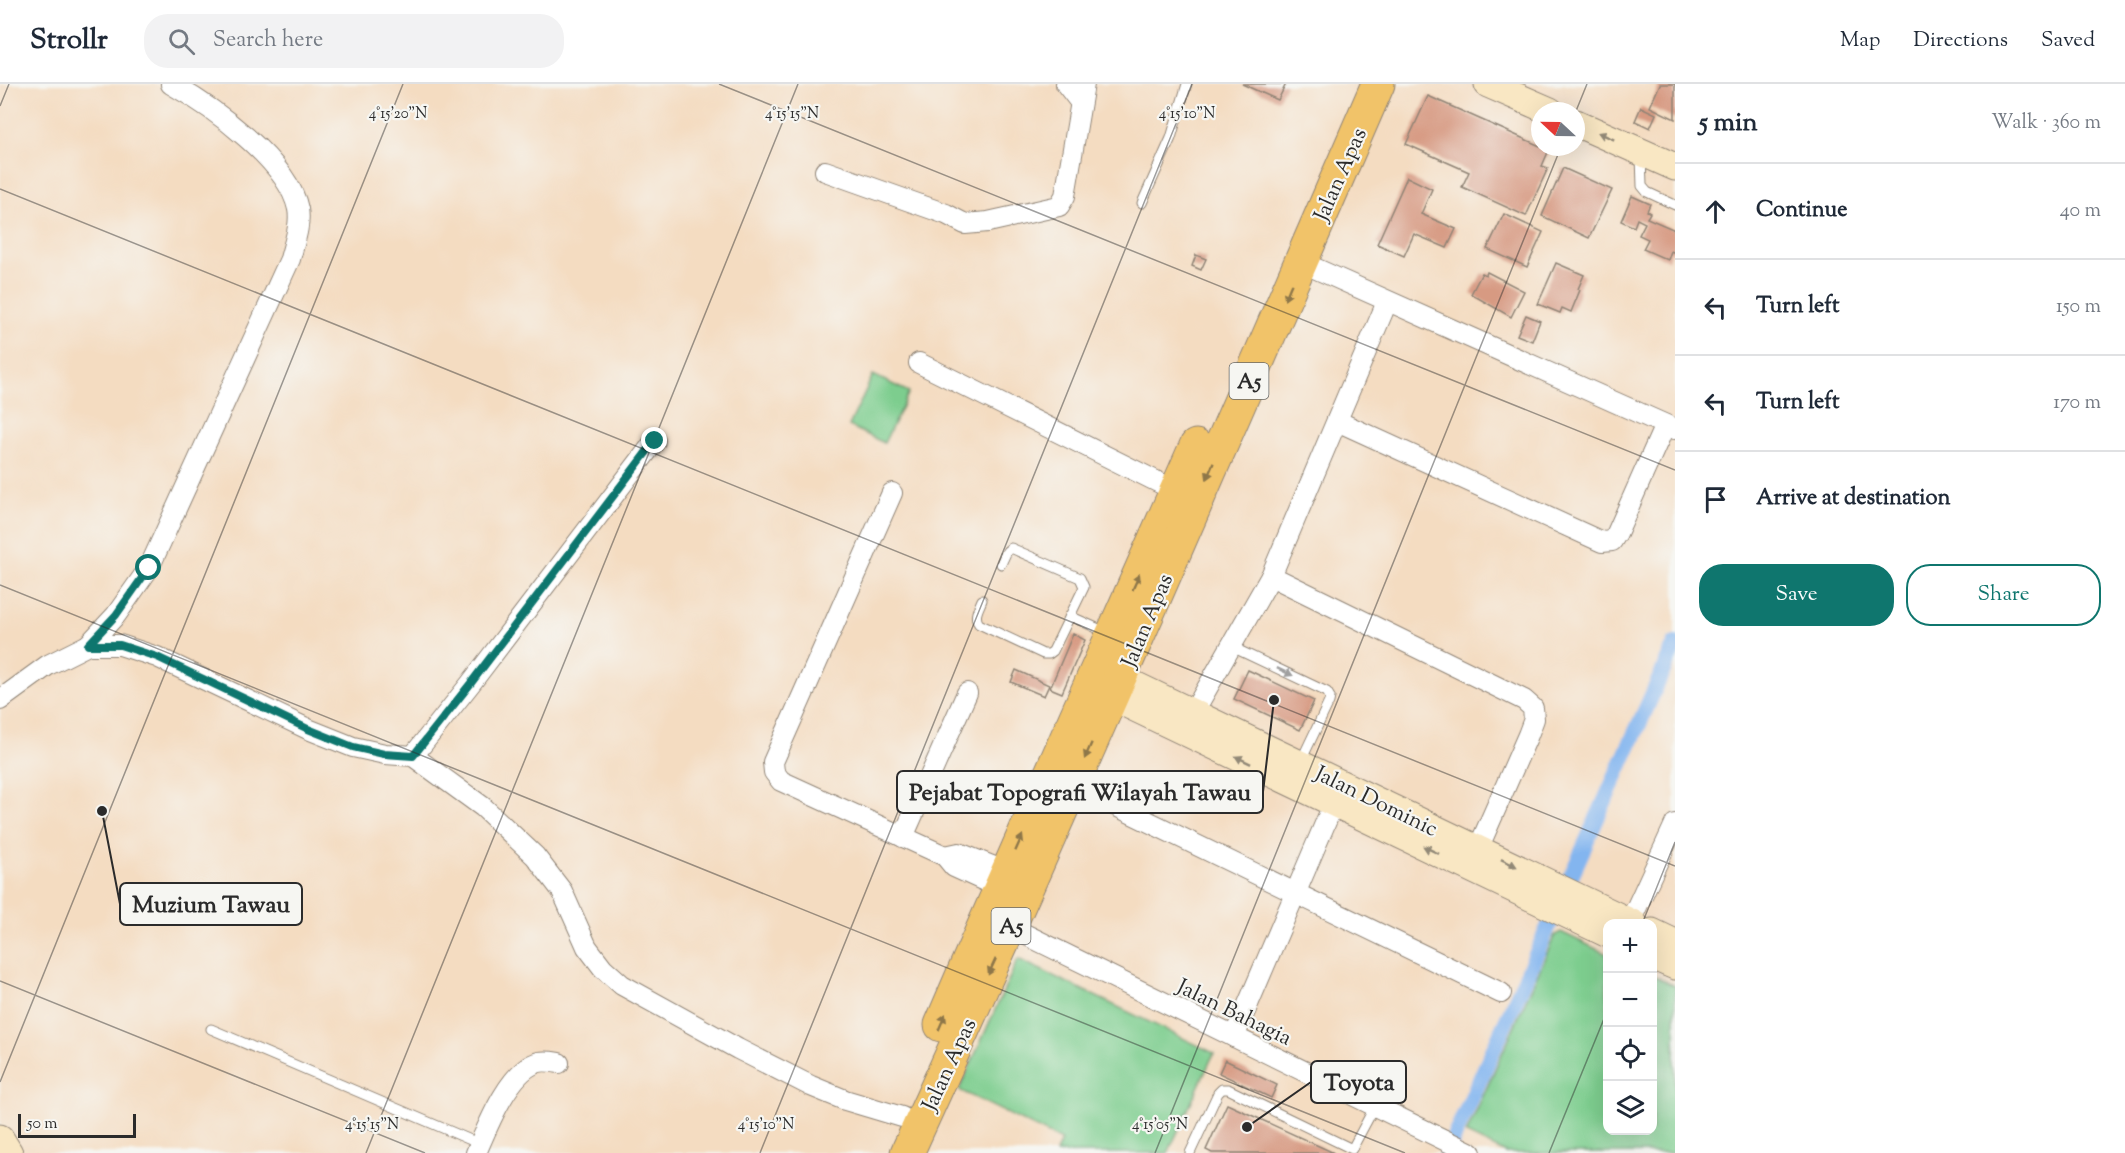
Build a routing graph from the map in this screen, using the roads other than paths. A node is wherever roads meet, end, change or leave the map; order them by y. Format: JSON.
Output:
{"nodes":[{"id":1,"x":171,"y":84,"type":"edge"},
{"id":2,"x":1066,"y":84,"type":"edge"},
{"id":3,"x":1187,"y":84,"type":"edge"},
{"id":4,"x":1356,"y":84,"type":"edge"},
{"id":5,"x":1378,"y":84,"type":"edge"},
{"id":6,"x":1488,"y":84,"type":"edge"},
{"id":7,"x":1082,"y":93,"type":"edge"},
{"id":8,"x":1531,"y":103,"type":"edge"},
{"id":9,"x":1585,"y":127,"type":"edge"},
{"id":10,"x":1641,"y":151,"type":"junction"},
{"id":11,"x":1675,"y":167,"type":"edge"},
{"id":12,"x":825,"y":171,"type":"dead end"},
{"id":13,"x":1142,"y":204,"type":"dead end"},
{"id":14,"x":1675,"y":205,"type":"edge"},
{"id":15,"x":1301,"y":262,"type":"junction"},
{"id":16,"x":1388,"y":302,"type":"junction"},
{"id":17,"x":919,"y":363,"type":"dead end"},
{"id":18,"x":1337,"y":421,"type":"junction"},
{"id":19,"x":1670,"y":427,"type":"edge"},
{"id":20,"x":655,"y":441,"type":"dead end"},
{"id":21,"x":1176,"y":491,"type":"junction"},
{"id":22,"x":892,"y":493,"type":"dead end"},
{"id":23,"x":1001,"y":564,"type":"dead end"},
{"id":24,"x":1271,"y":576,"type":"junction"},
{"id":25,"x":982,"y":600,"type":"dead end"},
{"id":26,"x":1070,"y":616,"type":"junction"},
{"id":27,"x":1113,"y":635,"type":"junction"},
{"id":28,"x":88,"y":645,"type":"junction"},
{"id":29,"x":1232,"y":647,"type":"junction"},
{"id":30,"x":1105,"y":690,"type":"junction"},
{"id":31,"x":967,"y":693,"type":"dead end"},
{"id":32,"x":0,"y":700,"type":"edge"},
{"id":33,"x":1194,"y":713,"type":"junction"},
{"id":34,"x":413,"y":756,"type":"junction"},
{"id":35,"x":1300,"y":763,"type":"junction"},
{"id":36,"x":1073,"y":785,"type":"junction"},
{"id":37,"x":1338,"y":794,"type":"junction"},
{"id":38,"x":1675,"y":824,"type":"edge"},
{"id":39,"x":903,"y":837,"type":"junction"},
{"id":40,"x":1478,"y":849,"type":"junction"},
{"id":41,"x":1003,"y":880,"type":"junction"},
{"id":42,"x":1295,"y":893,"type":"junction"},
{"id":43,"x":1546,"y":893,"type":"junction"},
{"id":44,"x":1606,"y":919,"type":"edge"},
{"id":45,"x":1634,"y":919,"type":"edge"},
{"id":46,"x":1010,"y":927,"type":"junction"},
{"id":47,"x":1657,"y":936,"type":"edge"},
{"id":48,"x":1675,"y":943,"type":"edge"},
{"id":49,"x":1657,"y":958,"type":"edge"},
{"id":50,"x":1675,"y":966,"type":"edge"},
{"id":51,"x":1501,"y":993,"type":"dead end"},
{"id":52,"x":211,"y":1029,"type":"dead end"},
{"id":53,"x":1234,"y":1037,"type":"junction"},
{"id":54,"x":559,"y":1063,"type":"dead end"},
{"id":55,"x":1375,"y":1106,"type":"junction"},
{"id":56,"x":902,"y":1117,"type":"junction"},
{"id":57,"x":0,"y":1138,"type":"edge"},
{"id":58,"x":478,"y":1148,"type":"edge"},
{"id":59,"x":1352,"y":1151,"type":"edge"},
{"id":60,"x":1467,"y":1151,"type":"edge"},
{"id":61,"x":9,"y":1153,"type":"edge"},
{"id":62,"x":886,"y":1153,"type":"edge"},
{"id":63,"x":907,"y":1153,"type":"edge"},
{"id":64,"x":1190,"y":1153,"type":"edge"}],
"edges":[{"from":1,"to":28,"type":"street"},
{"from":2,"to":7,"type":"street"},
{"from":3,"to":13,"type":"lane"},
{"from":4,"to":21,"type":"highway","name":"Jalan Apas","number":"A5"},
{"from":5,"to":15,"type":"highway","name":"Jalan Apas","number":"A5"},
{"from":6,"to":8,"type":"street"},
{"from":7,"to":12,"type":"street"},
{"from":10,"to":9,"type":"street","one_way":true},
{"from":10,"to":11,"type":"street"},
{"from":10,"to":14,"type":"lane"},
{"from":15,"to":16,"type":"street"},
{"from":15,"to":30,"type":"highway","name":"Jalan Apas","number":"A5","one_way":true},
{"from":16,"to":18,"type":"street"},
{"from":16,"to":19,"type":"street"},
{"from":17,"to":21,"type":"street"},
{"from":18,"to":19,"type":"street"},
{"from":18,"to":24,"type":"street"},
{"from":20,"to":34,"type":"street"},
{"from":27,"to":21,"type":"highway","name":"Jalan Apas","number":"A5","one_way":true},
{"from":22,"to":39,"type":"street"},
{"from":23,"to":26,"type":"lane"},
{"from":24,"to":29,"type":"street"},
{"from":24,"to":40,"type":"street"},
{"from":25,"to":26,"type":"lane"},
{"from":26,"to":27,"type":"lane"},
{"from":27,"to":30,"type":"highway","name":"Jalan Apas","number":"A5"},
{"from":28,"to":32,"type":"street"},
{"from":28,"to":34,"type":"street"},
{"from":29,"to":33,"type":"street"},
{"from":29,"to":35,"type":"lane","one_way":true},
{"from":30,"to":33,"type":"street","name":"Jalan Dominic"},
{"from":30,"to":36,"type":"highway","name":"Jalan Apas","number":"A5","one_way":true},
{"from":37,"to":30,"type":"street","name":"Jalan Dominic","one_way":true},
{"from":41,"to":30,"type":"highway","name":"Jalan Apas","number":"A5","one_way":true},
{"from":31,"to":39,"type":"street"},
{"from":33,"to":35,"type":"street","name":"Jalan Dominic"},
{"from":34,"to":56,"type":"street"},
{"from":35,"to":37,"type":"street","name":"Jalan Dominic"},
{"from":36,"to":42,"type":"street"},
{"from":36,"to":46,"type":"highway","name":"Jalan Apas","number":"A5"},
{"from":37,"to":40,"type":"street","name":"Jalan Dominic"},
{"from":37,"to":42,"type":"street"},
{"from":43,"to":37,"type":"street","name":"Jalan Dominic","one_way":true},
{"from":38,"to":45,"type":"street"},
{"from":39,"to":41,"type":"street"},
{"from":40,"to":43,"type":"street","name":"Jalan Dominic","one_way":true},
{"from":56,"to":41,"type":"highway","name":"Jalan Apas","number":"A5","one_way":true},
{"from":42,"to":51,"type":"street"},
{"from":42,"to":53,"type":"street"},
{"from":43,"to":44,"type":"street","name":"Jalan Dominic"},
{"from":46,"to":53,"type":"street","name":"Jalan Bahagia"},
{"from":46,"to":63,"type":"highway","name":"Jalan Apas","number":"A5","one_way":true},
{"from":47,"to":48,"type":"street","name":"Jalan Dominic"},
{"from":49,"to":50,"type":"street"},
{"from":52,"to":58,"type":"lane"},
{"from":53,"to":55,"type":"street","name":"Jalan Bahagia"},
{"from":54,"to":58,"type":"street"},
{"from":55,"to":59,"type":"lane"},
{"from":55,"to":60,"type":"street","name":"Jalan Bahagia"},
{"from":56,"to":62,"type":"highway","name":"Jalan Apas","number":"A5"},
{"from":57,"to":61,"type":"street"},
{"from":59,"to":64,"type":"lane"}]}
